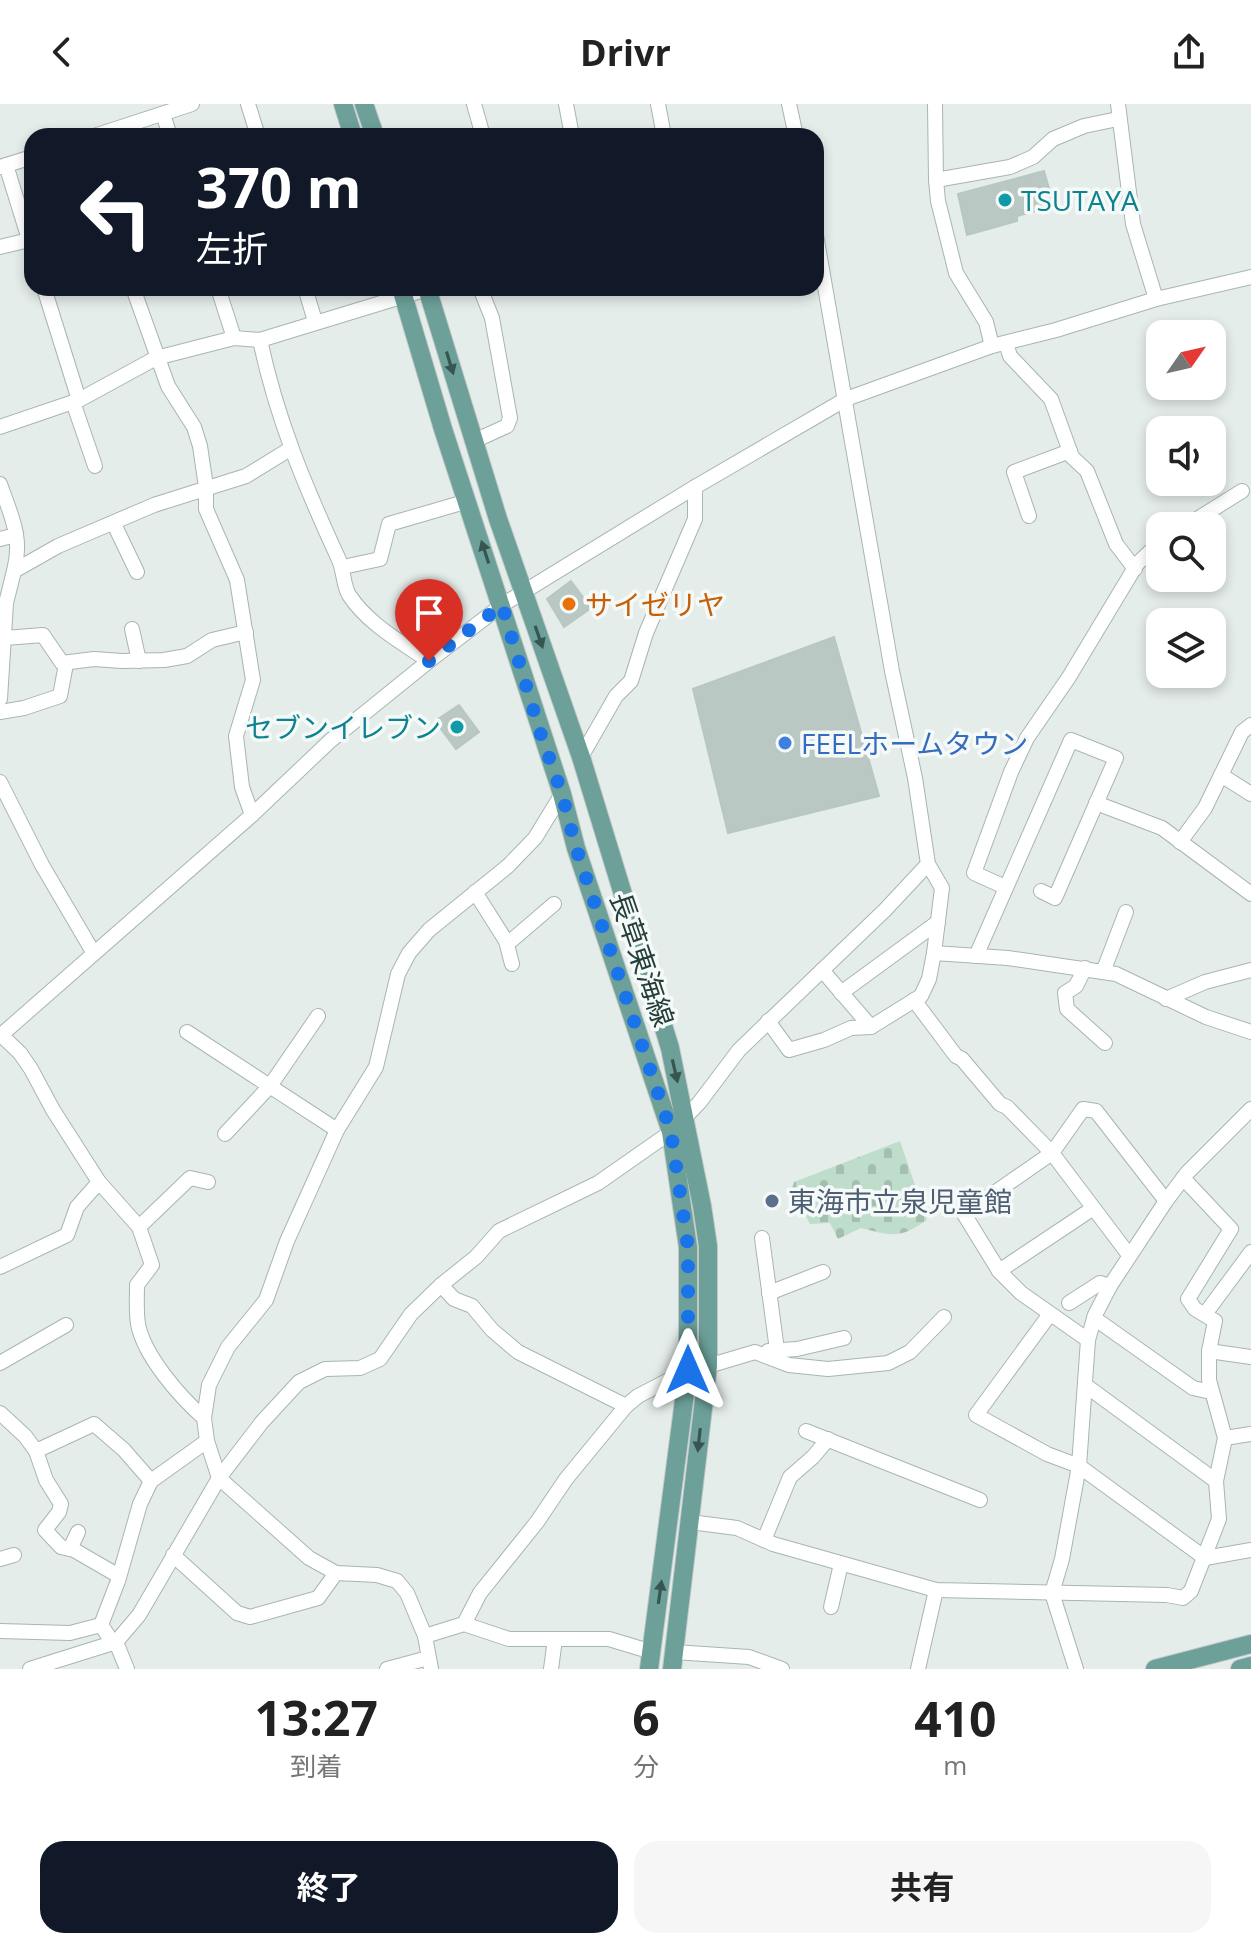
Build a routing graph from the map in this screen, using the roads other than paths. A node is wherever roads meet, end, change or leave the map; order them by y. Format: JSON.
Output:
{"nodes":[{"id":1,"x":192,"y":104,"type":"edge"},
{"id":2,"x":248,"y":104,"type":"edge"},
{"id":3,"x":343,"y":104,"type":"edge"},
{"id":4,"x":364,"y":104,"type":"edge"},
{"id":5,"x":474,"y":104,"type":"edge"},
{"id":6,"x":566,"y":104,"type":"edge"},
{"id":7,"x":658,"y":104,"type":"edge"},
{"id":8,"x":789,"y":104,"type":"edge"},
{"id":9,"x":935,"y":104,"type":"edge"},
{"id":10,"x":1118,"y":111,"type":"edge"},
{"id":11,"x":163,"y":114,"type":"junction"},
{"id":12,"x":119,"y":128,"type":"edge"},
{"id":13,"x":167,"y":128,"type":"edge"},
{"id":14,"x":256,"y":128,"type":"edge"},
{"id":15,"x":350,"y":128,"type":"edge"},
{"id":16,"x":372,"y":128,"type":"edge"},
{"id":17,"x":481,"y":128,"type":"edge"},
{"id":18,"x":570,"y":128,"type":"edge"},
{"id":19,"x":662,"y":128,"type":"edge"},
{"id":20,"x":794,"y":128,"type":"edge"},
{"id":21,"x":24,"y":159,"type":"edge"},
{"id":22,"x":3,"y":166,"type":"edge"},
{"id":23,"x":936,"y":180,"type":"junction"},
{"id":24,"x":24,"y":225,"type":"edge"},
{"id":25,"x":24,"y":245,"type":"edge"},
{"id":26,"x":0,"y":247,"type":"edge"},
{"id":27,"x":1251,"y":277,"type":"edge"},
{"id":28,"x":824,"y":279,"type":"edge"},
{"id":29,"x":46,"y":296,"type":"edge"},
{"id":30,"x":136,"y":296,"type":"edge"},
{"id":31,"x":221,"y":296,"type":"edge"},
{"id":32,"x":307,"y":296,"type":"edge"},
{"id":33,"x":391,"y":296,"type":"edge"},
{"id":34,"x":404,"y":296,"type":"edge"},
{"id":35,"x":429,"y":296,"type":"edge"},
{"id":36,"x":483,"y":296,"type":"edge"},
{"id":37,"x":1156,"y":299,"type":"junction"},
{"id":38,"x":315,"y":321,"type":"junction"},
{"id":39,"x":234,"y":338,"type":"junction"},
{"id":40,"x":260,"y":340,"type":"junction"},
{"id":41,"x":999,"y":344,"type":"junction"},
{"id":42,"x":156,"y":358,"type":"junction"},
{"id":43,"x":846,"y":399,"type":"junction"},
{"id":44,"x":76,"y":401,"type":"junction"},
{"id":45,"x":0,"y":427,"type":"edge"},
{"id":46,"x":474,"y":441,"type":"junction"},
{"id":47,"x":290,"y":449,"type":"junction"},
{"id":48,"x":1070,"y":451,"type":"junction"},
{"id":49,"x":95,"y":466,"type":"dead end"},
{"id":50,"x":0,"y":484,"type":"edge"},
{"id":51,"x":206,"y":487,"type":"junction"},
{"id":52,"x":695,"y":487,"type":"junction"},
{"id":53,"x":1242,"y":491,"type":"dead end"},
{"id":54,"x":468,"y":501,"type":"junction"},
{"id":55,"x":1208,"y":512,"type":"edge"},
{"id":56,"x":1029,"y":516,"type":"dead end"},
{"id":57,"x":114,"y":524,"type":"junction"},
{"id":58,"x":16,"y":535,"type":"junction"},
{"id":59,"x":0,"y":539,"type":"edge"},
{"id":60,"x":1146,"y":557,"type":"edge"},
{"id":61,"x":343,"y":567,"type":"junction"},
{"id":62,"x":1135,"y":569,"type":"junction"},
{"id":63,"x":14,"y":571,"type":"junction"},
{"id":64,"x":137,"y":572,"type":"dead end"},
{"id":65,"x":523,"y":592,"type":"junction"},
{"id":66,"x":3,"y":603,"type":"edge"},
{"id":67,"x":502,"y":605,"type":"junction"},
{"id":68,"x":132,"y":629,"type":"dead end"},
{"id":69,"x":246,"y":632,"type":"junction"},
{"id":70,"x":5,"y":638,"type":"junction"},
{"id":71,"x":139,"y":661,"type":"junction"},
{"id":72,"x":429,"y":661,"type":"junction"},
{"id":73,"x":66,"y":664,"type":"junction"},
{"id":74,"x":0,"y":699,"type":"edge"},
{"id":75,"x":0,"y":712,"type":"edge"},
{"id":76,"x":1251,"y":725,"type":"edge"},
{"id":77,"x":581,"y":757,"type":"junction"},
{"id":78,"x":1221,"y":775,"type":"junction"},
{"id":79,"x":0,"y":782,"type":"edge"},
{"id":80,"x":562,"y":794,"type":"junction"},
{"id":81,"x":1251,"y":794,"type":"edge"},
{"id":82,"x":1096,"y":803,"type":"junction"},
{"id":83,"x":252,"y":815,"type":"junction"},
{"id":84,"x":1180,"y":842,"type":"junction"},
{"id":85,"x":928,"y":864,"type":"junction"},
{"id":86,"x":1005,"y":887,"type":"junction"},
{"id":87,"x":1041,"y":891,"type":"dead end"},
{"id":88,"x":475,"y":892,"type":"junction"},
{"id":89,"x":1251,"y":894,"type":"edge"},
{"id":90,"x":554,"y":904,"type":"dead end"},
{"id":91,"x":1126,"y":912,"type":"dead end"},
{"id":92,"x":938,"y":922,"type":"junction"},
{"id":93,"x":506,"y":941,"type":"junction"},
{"id":94,"x":93,"y":952,"type":"junction"},
{"id":95,"x":934,"y":953,"type":"junction"},
{"id":96,"x":976,"y":956,"type":"junction"},
{"id":97,"x":512,"y":964,"type":"dead end"},
{"id":98,"x":1085,"y":968,"type":"junction"},
{"id":99,"x":822,"y":970,"type":"junction"},
{"id":100,"x":1251,"y":970,"type":"edge"},
{"id":101,"x":1103,"y":972,"type":"junction"},
{"id":102,"x":841,"y":993,"type":"junction"},
{"id":103,"x":1166,"y":999,"type":"junction"},
{"id":104,"x":914,"y":1000,"type":"junction"},
{"id":105,"x":318,"y":1016,"type":"dead end"},
{"id":106,"x":768,"y":1021,"type":"junction"},
{"id":107,"x":871,"y":1027,"type":"junction"},
{"id":108,"x":187,"y":1032,"type":"dead end"},
{"id":109,"x":1251,"y":1032,"type":"edge"},
{"id":110,"x":0,"y":1035,"type":"edge"},
{"id":111,"x":1105,"y":1043,"type":"dead end"},
{"id":112,"x":270,"y":1086,"type":"junction"},
{"id":113,"x":1251,"y":1109,"type":"edge"},
{"id":114,"x":686,"y":1119,"type":"junction"},
{"id":115,"x":337,"y":1130,"type":"junction"},
{"id":116,"x":671,"y":1132,"type":"junction"},
{"id":117,"x":225,"y":1134,"type":"dead end"},
{"id":118,"x":1052,"y":1153,"type":"junction"},
{"id":119,"x":1183,"y":1178,"type":"junction"},
{"id":120,"x":99,"y":1182,"type":"junction"},
{"id":121,"x":208,"y":1182,"type":"dead end"},
{"id":122,"x":1166,"y":1201,"type":"junction"},
{"id":123,"x":1092,"y":1209,"type":"junction"},
{"id":124,"x":139,"y":1227,"type":"junction"},
{"id":125,"x":762,"y":1238,"type":"dead end"},
{"id":126,"x":1251,"y":1252,"type":"edge"},
{"id":127,"x":1129,"y":1255,"type":"junction"},
{"id":128,"x":0,"y":1267,"type":"edge"},
{"id":129,"x":999,"y":1271,"type":"junction"},
{"id":130,"x":823,"y":1272,"type":"dead end"},
{"id":131,"x":441,"y":1285,"type":"junction"},
{"id":132,"x":1110,"y":1286,"type":"junction"},
{"id":133,"x":769,"y":1293,"type":"junction"},
{"id":134,"x":1069,"y":1303,"type":"dead end"},
{"id":135,"x":1050,"y":1314,"type":"junction"},
{"id":136,"x":1205,"y":1314,"type":"junction"},
{"id":137,"x":944,"y":1317,"type":"dead end"},
{"id":138,"x":1094,"y":1318,"type":"junction"},
{"id":139,"x":66,"y":1325,"type":"dead end"},
{"id":140,"x":844,"y":1338,"type":"dead end"},
{"id":141,"x":1088,"y":1340,"type":"junction"},
{"id":142,"x":777,"y":1350,"type":"junction"},
{"id":143,"x":1209,"y":1351,"type":"junction"},
{"id":144,"x":755,"y":1352,"type":"junction"},
{"id":145,"x":1251,"y":1357,"type":"edge"},
{"id":146,"x":0,"y":1363,"type":"edge"},
{"id":147,"x":708,"y":1366,"type":"junction"},
{"id":148,"x":688,"y":1370,"type":"junction"},
{"id":149,"x":1085,"y":1385,"type":"junction"},
{"id":150,"x":1211,"y":1392,"type":"junction"},
{"id":151,"x":626,"y":1406,"type":"junction"},
{"id":152,"x":0,"y":1413,"type":"edge"},
{"id":153,"x":204,"y":1418,"type":"junction"},
{"id":154,"x":806,"y":1431,"type":"dead end"},
{"id":155,"x":1251,"y":1434,"type":"edge"},
{"id":156,"x":1225,"y":1438,"type":"junction"},
{"id":157,"x":828,"y":1439,"type":"junction"},
{"id":158,"x":207,"y":1441,"type":"junction"},
{"id":159,"x":36,"y":1451,"type":"junction"},
{"id":160,"x":1079,"y":1466,"type":"junction"},
{"id":161,"x":219,"y":1478,"type":"junction"},
{"id":162,"x":151,"y":1481,"type":"junction"},
{"id":163,"x":1216,"y":1481,"type":"junction"},
{"id":164,"x":980,"y":1500,"type":"dead end"},
{"id":165,"x":690,"y":1522,"type":"junction"},
{"id":166,"x":78,"y":1532,"type":"dead end"},
{"id":167,"x":764,"y":1540,"type":"junction"},
{"id":168,"x":70,"y":1549,"type":"junction"},
{"id":169,"x":1251,"y":1550,"type":"edge"},
{"id":170,"x":173,"y":1555,"type":"junction"},
{"id":171,"x":1205,"y":1558,"type":"junction"},
{"id":172,"x":841,"y":1564,"type":"junction"},
{"id":173,"x":336,"y":1573,"type":"junction"},
{"id":174,"x":119,"y":1576,"type":"junction"},
{"id":175,"x":936,"y":1590,"type":"junction"},
{"id":176,"x":1052,"y":1593,"type":"junction"},
{"id":177,"x":831,"y":1607,"type":"dead end"},
{"id":178,"x":464,"y":1624,"type":"junction"},
{"id":179,"x":101,"y":1625,"type":"junction"},
{"id":180,"x":0,"y":1631,"type":"edge"},
{"id":181,"x":425,"y":1636,"type":"junction"},
{"id":182,"x":555,"y":1639,"type":"junction"},
{"id":183,"x":114,"y":1642,"type":"junction"},
{"id":184,"x":1251,"y":1644,"type":"edge"},
{"id":185,"x":650,"y":1660,"type":"edge"},
{"id":186,"x":673,"y":1661,"type":"edge"},
{"id":187,"x":430,"y":1663,"type":"edge"},
{"id":188,"x":1251,"y":1666,"type":"edge"},
{"id":189,"x":30,"y":1669,"type":"edge"},
{"id":190,"x":127,"y":1669,"type":"edge"},
{"id":191,"x":387,"y":1669,"type":"edge"},
{"id":192,"x":551,"y":1669,"type":"edge"},
{"id":193,"x":782,"y":1669,"type":"edge"},
{"id":194,"x":918,"y":1669,"type":"edge"},
{"id":195,"x":1076,"y":1669,"type":"edge"},
{"id":196,"x":1155,"y":1669,"type":"edge"},
{"id":197,"x":1240,"y":1669,"type":"edge"}],
"edges":[{"from":1,"to":11,"type":"street"},
{"from":2,"to":14,"type":"street"},
{"from":3,"to":15,"type":"main road"},
{"from":4,"to":16,"type":"main road"},
{"from":5,"to":17,"type":"street"},
{"from":6,"to":18,"type":"street"},
{"from":7,"to":19,"type":"street"},
{"from":8,"to":20,"type":"street"},
{"from":9,"to":23,"type":"street"},
{"from":10,"to":23,"type":"street"},
{"from":10,"to":37,"type":"street"},
{"from":11,"to":12,"type":"street"},
{"from":11,"to":13,"type":"street"},
{"from":21,"to":22,"type":"street"},
{"from":22,"to":24,"type":"street"},
{"from":23,"to":41,"type":"street"},
{"from":25,"to":26,"type":"street"},
{"from":27,"to":37,"type":"street"},
{"from":28,"to":43,"type":"street"},
{"from":29,"to":44,"type":"street"},
{"from":30,"to":42,"type":"street"},
{"from":31,"to":39,"type":"street"},
{"from":32,"to":38,"type":"street"},
{"from":33,"to":38,"type":"street"},
{"from":34,"to":54,"type":"main road","name":"長草東海線"},
{"from":35,"to":46,"type":"main road","name":"長草東海線","one_way":true},
{"from":36,"to":46,"type":"street"},
{"from":37,"to":41,"type":"street"},
{"from":38,"to":40,"type":"street"},
{"from":39,"to":40,"type":"street"},
{"from":39,"to":42,"type":"street"},
{"from":40,"to":47,"type":"street"},
{"from":41,"to":43,"type":"street"},
{"from":41,"to":48,"type":"street"},
{"from":42,"to":44,"type":"street"},
{"from":42,"to":51,"type":"street"},
{"from":43,"to":52,"type":"street"},
{"from":43,"to":85,"type":"street"},
{"from":44,"to":45,"type":"street"},
{"from":44,"to":49,"type":"street"},
{"from":46,"to":65,"type":"main road","name":"長草東海線"},
{"from":47,"to":51,"type":"street"},
{"from":47,"to":61,"type":"street"},
{"from":48,"to":56,"type":"street"},
{"from":48,"to":62,"type":"street"},
{"from":50,"to":58,"type":"street"},
{"from":51,"to":57,"type":"street"},
{"from":51,"to":69,"type":"street"},
{"from":52,"to":65,"type":"street"},
{"from":52,"to":77,"type":"street"},
{"from":53,"to":55,"type":"street"},
{"from":54,"to":61,"type":"street"},
{"from":67,"to":54,"type":"main road","name":"長草東海線","one_way":true},
{"from":57,"to":63,"type":"street"},
{"from":57,"to":64,"type":"street"},
{"from":58,"to":59,"type":"street"},
{"from":58,"to":63,"type":"street"},
{"from":60,"to":62,"type":"street"},
{"from":61,"to":72,"type":"street"},
{"from":62,"to":86,"type":"street"},
{"from":63,"to":66,"type":"street"},
{"from":65,"to":67,"type":"street"},
{"from":65,"to":77,"type":"main road","name":"長草東海線","one_way":true},
{"from":66,"to":70,"type":"street"},
{"from":67,"to":72,"type":"street"},
{"from":67,"to":80,"type":"main road","name":"長草東海線"},
{"from":68,"to":71,"type":"street"},
{"from":69,"to":71,"type":"street"},
{"from":69,"to":83,"type":"street"},
{"from":70,"to":73,"type":"street"},
{"from":70,"to":74,"type":"street"},
{"from":71,"to":73,"type":"street"},
{"from":72,"to":83,"type":"street"},
{"from":73,"to":75,"type":"street"},
{"from":76,"to":78,"type":"street"},
{"from":77,"to":114,"type":"main road","name":"長草東海線","one_way":true},
{"from":78,"to":81,"type":"street"},
{"from":78,"to":84,"type":"street"},
{"from":79,"to":94,"type":"street"},
{"from":80,"to":88,"type":"street"},
{"from":80,"to":116,"type":"main road","name":"長草東海線"},
{"from":82,"to":84,"type":"street"},
{"from":82,"to":86,"type":"street"},
{"from":82,"to":87,"type":"street"},
{"from":83,"to":94,"type":"street"},
{"from":84,"to":89,"type":"street"},
{"from":85,"to":92,"type":"street"},
{"from":85,"to":99,"type":"street"},
{"from":86,"to":96,"type":"street"},
{"from":88,"to":93,"type":"street"},
{"from":88,"to":115,"type":"street"},
{"from":90,"to":93,"type":"street"},
{"from":91,"to":101,"type":"street"},
{"from":92,"to":95,"type":"street"},
{"from":92,"to":102,"type":"street"},
{"from":93,"to":97,"type":"street"},
{"from":94,"to":110,"type":"street"},
{"from":95,"to":96,"type":"street"},
{"from":95,"to":104,"type":"street"},
{"from":96,"to":98,"type":"street"},
{"from":98,"to":101,"type":"street"},
{"from":98,"to":111,"type":"street"},
{"from":99,"to":102,"type":"street"},
{"from":99,"to":106,"type":"street"},
{"from":100,"to":103,"type":"street"},
{"from":101,"to":103,"type":"street"},
{"from":102,"to":107,"type":"street"},
{"from":103,"to":109,"type":"street"},
{"from":104,"to":107,"type":"street"},
{"from":104,"to":118,"type":"street"},
{"from":105,"to":112,"type":"street"},
{"from":106,"to":107,"type":"street"},
{"from":106,"to":114,"type":"street"},
{"from":108,"to":112,"type":"street"},
{"from":110,"to":120,"type":"street"},
{"from":112,"to":115,"type":"street"},
{"from":112,"to":117,"type":"street"},
{"from":113,"to":119,"type":"street"},
{"from":114,"to":116,"type":"street"},
{"from":114,"to":147,"type":"main road","name":"長草東海線"},
{"from":115,"to":153,"type":"street"},
{"from":116,"to":131,"type":"street"},
{"from":116,"to":148,"type":"main road","name":"長草東海線"},
{"from":118,"to":122,"type":"street"},
{"from":118,"to":123,"type":"street"},
{"from":118,"to":129,"type":"street"},
{"from":119,"to":122,"type":"street"},
{"from":119,"to":136,"type":"street"},
{"from":120,"to":124,"type":"street"},
{"from":120,"to":128,"type":"street"},
{"from":121,"to":124,"type":"street"},
{"from":122,"to":127,"type":"street"},
{"from":123,"to":127,"type":"street"},
{"from":123,"to":129,"type":"street"},
{"from":124,"to":153,"type":"street"},
{"from":125,"to":133,"type":"street"},
{"from":126,"to":136,"type":"street"},
{"from":127,"to":132,"type":"street"},
{"from":129,"to":135,"type":"street"},
{"from":130,"to":133,"type":"street"},
{"from":131,"to":151,"type":"street"},
{"from":131,"to":161,"type":"street"},
{"from":132,"to":134,"type":"street"},
{"from":132,"to":138,"type":"street"},
{"from":133,"to":142,"type":"street"},
{"from":135,"to":141,"type":"street"},
{"from":135,"to":160,"type":"street"},
{"from":136,"to":143,"type":"street"},
{"from":137,"to":144,"type":"street"},
{"from":138,"to":141,"type":"street"},
{"from":138,"to":150,"type":"street"},
{"from":139,"to":146,"type":"street"},
{"from":140,"to":142,"type":"street"},
{"from":141,"to":149,"type":"street"},
{"from":142,"to":144,"type":"street"},
{"from":143,"to":145,"type":"street"},
{"from":143,"to":150,"type":"street"},
{"from":144,"to":147,"type":"street"},
{"from":147,"to":165,"type":"main road","name":"長草東海線","one_way":true},
{"from":148,"to":151,"type":"street"},
{"from":185,"to":148,"type":"main road","name":"長草東海線","one_way":true},
{"from":149,"to":160,"type":"street"},
{"from":149,"to":163,"type":"street"},
{"from":150,"to":156,"type":"street"},
{"from":151,"to":178,"type":"street"},
{"from":152,"to":159,"type":"street"},
{"from":153,"to":158,"type":"street"},
{"from":154,"to":157,"type":"street"},
{"from":155,"to":156,"type":"street"},
{"from":156,"to":163,"type":"street"},
{"from":157,"to":164,"type":"street"},
{"from":157,"to":167,"type":"street"},
{"from":158,"to":161,"type":"street"},
{"from":158,"to":162,"type":"street"},
{"from":159,"to":162,"type":"street"},
{"from":159,"to":168,"type":"street"},
{"from":160,"to":171,"type":"street"},
{"from":160,"to":176,"type":"street"},
{"from":161,"to":170,"type":"street"},
{"from":161,"to":173,"type":"street"},
{"from":162,"to":174,"type":"street"},
{"from":163,"to":171,"type":"street"},
{"from":165,"to":167,"type":"street"},
{"from":165,"to":186,"type":"main road","name":"長草東海線"},
{"from":166,"to":168,"type":"street"},
{"from":167,"to":172,"type":"street"},
{"from":168,"to":174,"type":"street"},
{"from":169,"to":171,"type":"street"},
{"from":170,"to":173,"type":"street"},
{"from":170,"to":183,"type":"street"},
{"from":171,"to":176,"type":"street"},
{"from":172,"to":175,"type":"street"},
{"from":172,"to":177,"type":"street"},
{"from":173,"to":181,"type":"street"},
{"from":174,"to":179,"type":"street"},
{"from":175,"to":176,"type":"street"},
{"from":175,"to":194,"type":"street"},
{"from":176,"to":195,"type":"street"},
{"from":178,"to":181,"type":"street"},
{"from":178,"to":182,"type":"street"},
{"from":179,"to":180,"type":"street"},
{"from":179,"to":183,"type":"street"},
{"from":181,"to":187,"type":"street"},
{"from":182,"to":185,"type":"street"},
{"from":182,"to":192,"type":"street"},
{"from":183,"to":189,"type":"street"},
{"from":183,"to":190,"type":"street"},
{"from":184,"to":196,"type":"main road"},
{"from":186,"to":193,"type":"street"},
{"from":187,"to":191,"type":"street"},
{"from":188,"to":197,"type":"main road"}]}
